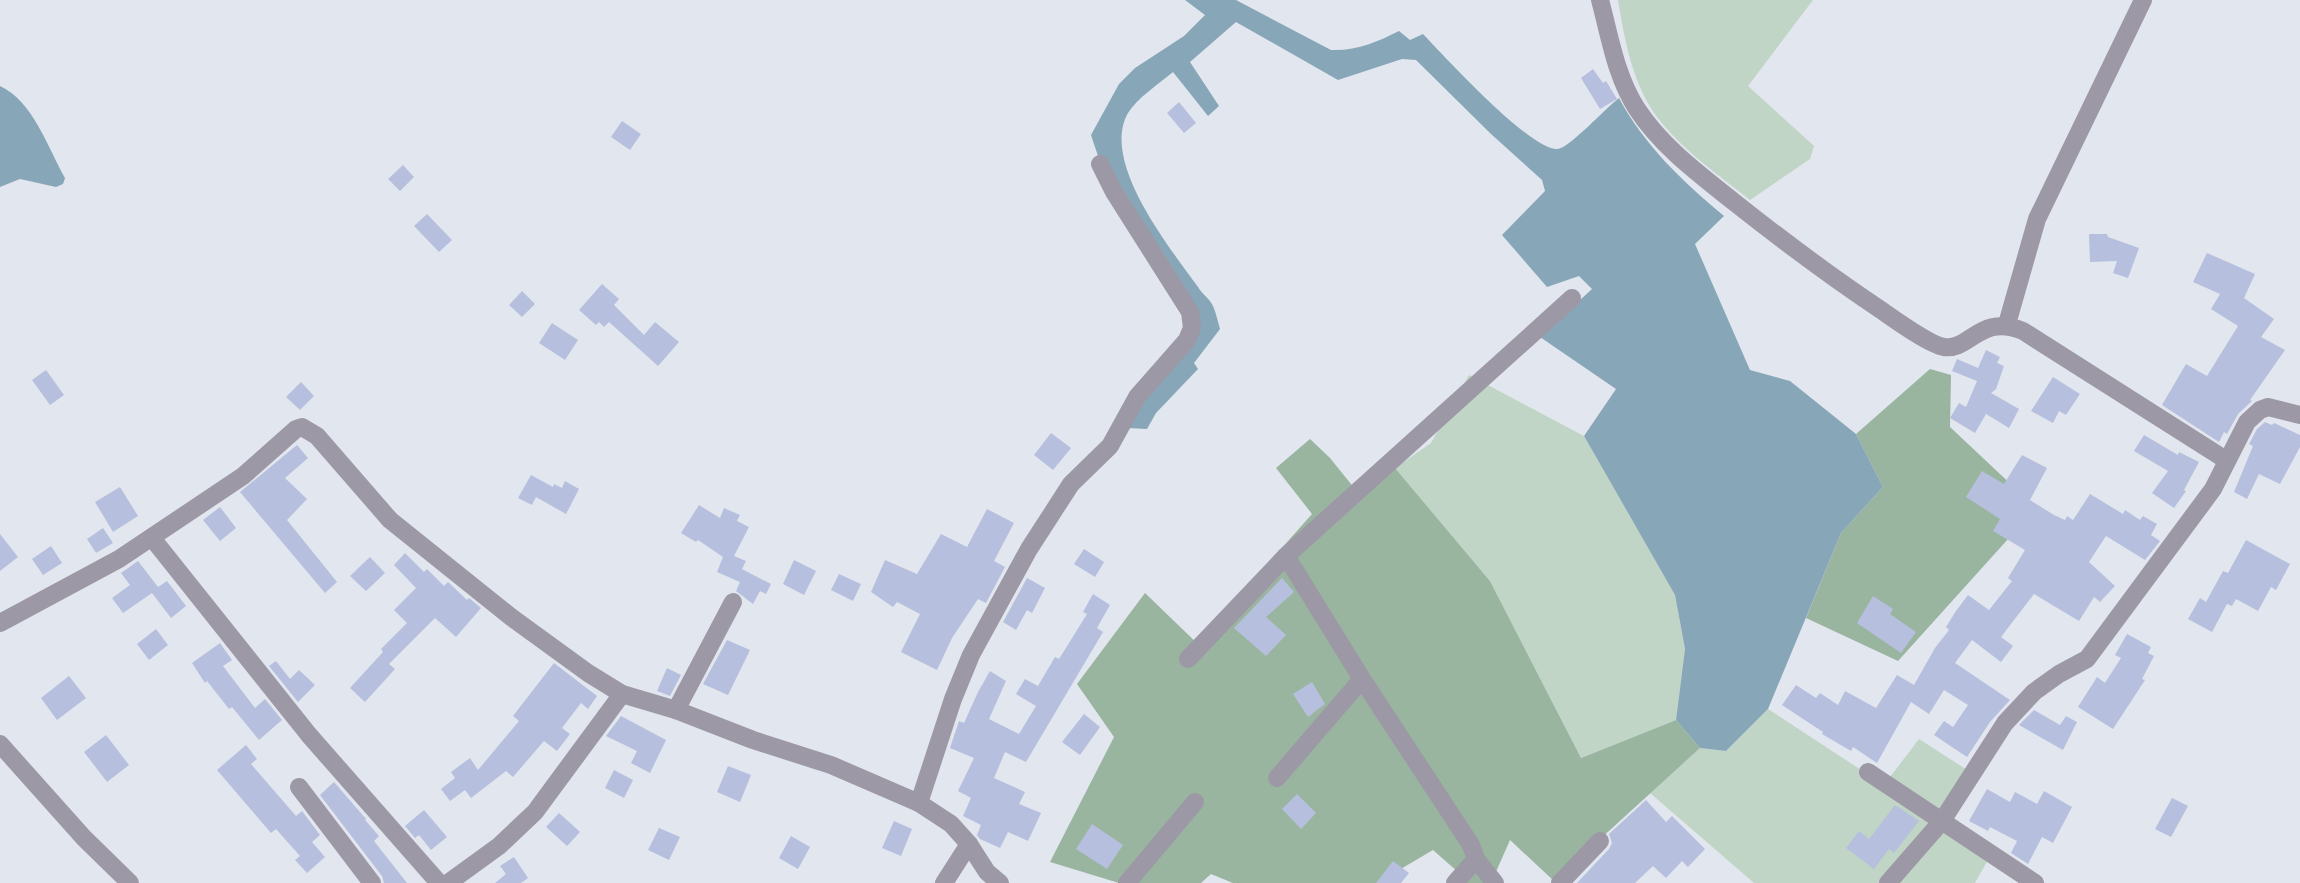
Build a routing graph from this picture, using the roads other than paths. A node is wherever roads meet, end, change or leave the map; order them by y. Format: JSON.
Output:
{"nodes":[{"id":1,"x":1600,"y":0,"type":"edge"},
{"id":2,"x":2143,"y":0,"type":"edge"},
{"id":3,"x":1100,"y":164,"type":"dead end"},
{"id":4,"x":1572,"y":298,"type":"dead end"},
{"id":5,"x":2007,"y":324,"type":"junction"},
{"id":6,"x":2300,"y":415,"type":"edge"},
{"id":7,"x":2226,"y":460,"type":"junction"},
{"id":8,"x":152,"y":538,"type":"junction"},
{"id":9,"x":1286,"y":556,"type":"junction"},
{"id":10,"x":733,"y":602,"type":"dead end"},
{"id":11,"x":3,"y":614,"type":"edge"},
{"id":12,"x":1188,"y":659,"type":"dead end"},
{"id":13,"x":1362,"y":679,"type":"junction"},
{"id":14,"x":622,"y":694,"type":"junction"},
{"id":15,"x":676,"y":710,"type":"junction"},
{"id":16,"x":0,"y":744,"type":"edge"},
{"id":17,"x":1868,"y":772,"type":"dead end"},
{"id":18,"x":1277,"y":778,"type":"dead end"},
{"id":19,"x":299,"y":787,"type":"dead end"},
{"id":20,"x":1195,"y":802,"type":"dead end"},
{"id":21,"x":919,"y":803,"type":"junction"},
{"id":22,"x":1942,"y":821,"type":"junction"},
{"id":23,"x":1600,"y":841,"type":"dead end"},
{"id":24,"x":969,"y":844,"type":"junction"},
{"id":25,"x":1476,"y":859,"type":"junction"},
{"id":26,"x":1572,"y":878,"type":"edge"},
{"id":27,"x":130,"y":883,"type":"edge"},
{"id":28,"x":372,"y":883,"type":"edge"},
{"id":29,"x":439,"y":883,"type":"edge"},
{"id":30,"x":448,"y":883,"type":"edge"},
{"id":31,"x":944,"y":883,"type":"edge"},
{"id":32,"x":1000,"y":883,"type":"edge"},
{"id":33,"x":1127,"y":883,"type":"edge"},
{"id":34,"x":1455,"y":883,"type":"edge"},
{"id":35,"x":1495,"y":883,"type":"edge"},
{"id":36,"x":1888,"y":883,"type":"edge"},
{"id":37,"x":2035,"y":883,"type":"edge"}],
"edges":[{"from":1,"to":5,"type":"street"},
{"from":2,"to":5,"type":"street"},
{"from":3,"to":21,"type":"street"},
{"from":4,"to":9,"type":"street"},
{"from":5,"to":7,"type":"street"},
{"from":6,"to":7,"type":"street"},
{"from":7,"to":22,"type":"street"},
{"from":8,"to":11,"type":"street"},
{"from":8,"to":14,"type":"street"},
{"from":8,"to":29,"type":"street"},
{"from":9,"to":12,"type":"street"},
{"from":9,"to":13,"type":"street"},
{"from":10,"to":15,"type":"street"},
{"from":13,"to":18,"type":"street"},
{"from":13,"to":25,"type":"street"},
{"from":14,"to":15,"type":"street"},
{"from":14,"to":30,"type":"street"},
{"from":15,"to":21,"type":"street"},
{"from":16,"to":27,"type":"street"},
{"from":17,"to":22,"type":"street"},
{"from":19,"to":28,"type":"street"},
{"from":20,"to":33,"type":"street"},
{"from":21,"to":24,"type":"street"},
{"from":22,"to":36,"type":"street"},
{"from":22,"to":37,"type":"street"},
{"from":23,"to":26,"type":"street"},
{"from":24,"to":31,"type":"street"},
{"from":24,"to":32,"type":"street"},
{"from":25,"to":34,"type":"street"},
{"from":25,"to":35,"type":"street"}]}
